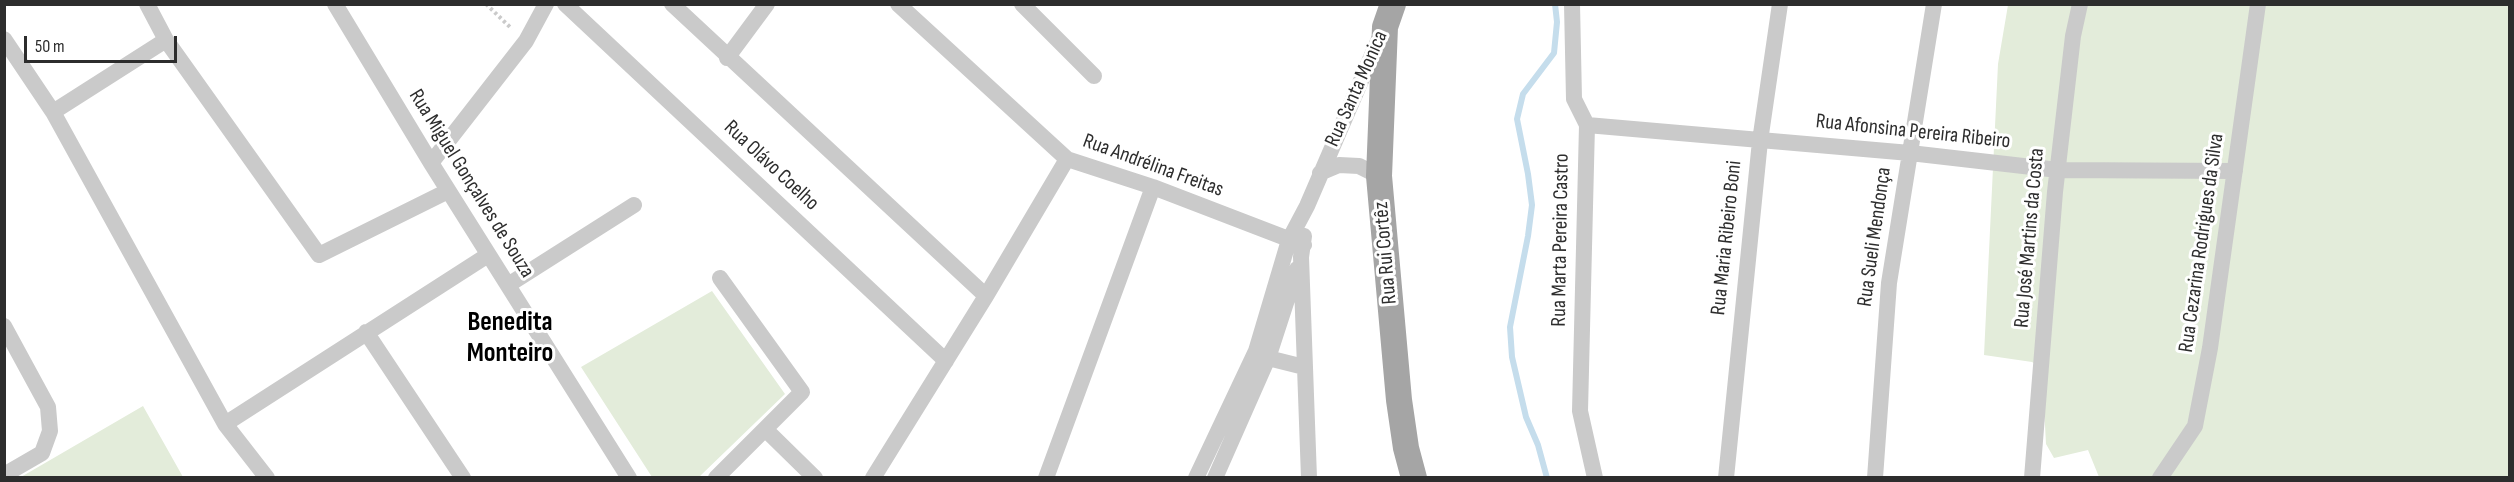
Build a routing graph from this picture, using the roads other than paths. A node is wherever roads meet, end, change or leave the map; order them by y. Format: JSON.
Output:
{"nodes":[{"id":1,"x":147,"y":4,"type":"edge"},
{"id":2,"x":335,"y":4,"type":"edge"},
{"id":3,"x":546,"y":4,"type":"edge"},
{"id":4,"x":565,"y":4,"type":"edge"},
{"id":5,"x":672,"y":4,"type":"edge"},
{"id":6,"x":767,"y":4,"type":"edge"},
{"id":7,"x":898,"y":4,"type":"edge"},
{"id":8,"x":1022,"y":4,"type":"edge"},
{"id":9,"x":1572,"y":4,"type":"edge"},
{"id":10,"x":1780,"y":4,"type":"edge"},
{"id":11,"x":1934,"y":4,"type":"edge"},
{"id":12,"x":2080,"y":4,"type":"edge"},
{"id":13,"x":2258,"y":4,"type":"edge"},
{"id":14,"x":1389,"y":16,"type":"edge"},
{"id":15,"x":4,"y":39,"type":"edge"},
{"id":16,"x":166,"y":40,"type":"junction"},
{"id":17,"x":727,"y":58,"type":"junction"},
{"id":18,"x":1094,"y":76,"type":"dead end"},
{"id":19,"x":53,"y":112,"type":"junction"},
{"id":20,"x":1587,"y":125,"type":"junction"},
{"id":21,"x":1760,"y":141,"type":"junction"},
{"id":22,"x":1910,"y":153,"type":"junction"},
{"id":23,"x":1067,"y":159,"type":"junction"},
{"id":24,"x":431,"y":164,"type":"junction"},
{"id":25,"x":2058,"y":170,"type":"junction"},
{"id":26,"x":2235,"y":171,"type":"junction"},
{"id":27,"x":1320,"y":173,"type":"junction"},
{"id":28,"x":1379,"y":176,"type":"junction"},
{"id":29,"x":1153,"y":187,"type":"junction"},
{"id":30,"x":448,"y":190,"type":"junction"},
{"id":31,"x":634,"y":205,"type":"dead end"},
{"id":32,"x":1298,"y":248,"type":"junction"},
{"id":33,"x":488,"y":255,"type":"junction"},
{"id":34,"x":720,"y":278,"type":"dead end"},
{"id":35,"x":508,"y":285,"type":"junction"},
{"id":36,"x":986,"y":296,"type":"junction"},
{"id":37,"x":4,"y":326,"type":"edge"},
{"id":38,"x":366,"y":332,"type":"junction"},
{"id":39,"x":1262,"y":354,"type":"junction"},
{"id":40,"x":946,"y":361,"type":"junction"},
{"id":41,"x":1304,"y":367,"type":"junction"},
{"id":42,"x":225,"y":424,"type":"junction"},
{"id":43,"x":765,"y":429,"type":"junction"},
{"id":44,"x":1199,"y":470,"type":"edge"},
{"id":45,"x":1217,"y":473,"type":"edge"},
{"id":46,"x":4,"y":475,"type":"edge"},
{"id":47,"x":267,"y":477,"type":"edge"},
{"id":48,"x":462,"y":477,"type":"edge"},
{"id":49,"x":628,"y":477,"type":"edge"},
{"id":50,"x":716,"y":477,"type":"edge"},
{"id":51,"x":815,"y":477,"type":"edge"},
{"id":52,"x":873,"y":477,"type":"edge"},
{"id":53,"x":1046,"y":477,"type":"edge"},
{"id":54,"x":1309,"y":477,"type":"edge"},
{"id":55,"x":1414,"y":477,"type":"edge"},
{"id":56,"x":1595,"y":477,"type":"edge"},
{"id":57,"x":1726,"y":477,"type":"edge"},
{"id":58,"x":1875,"y":477,"type":"edge"},
{"id":59,"x":2032,"y":477,"type":"edge"},
{"id":60,"x":2160,"y":477,"type":"edge"}],
"edges":[{"from":1,"to":16,"type":"street"},
{"from":2,"to":24,"type":"street","name":"Rua Miguel Gonçalves de Souza"},
{"from":3,"to":24,"type":"street"},
{"from":4,"to":40,"type":"street","name":"Rua Olávo Coelho"},
{"from":5,"to":17,"type":"street"},
{"from":6,"to":17,"type":"street"},
{"from":7,"to":23,"type":"street","name":"Rua Andrélina Freitas"},
{"from":8,"to":18,"type":"street"},
{"from":9,"to":20,"type":"street","name":"Rua Marta Pereira Castro"},
{"from":10,"to":21,"type":"street","name":"Rua Maria Ribeiro Boni"},
{"from":11,"to":22,"type":"street","name":"Rua Sueli Mendonça"},
{"from":12,"to":25,"type":"street","name":"Rua José Martins da Costa"},
{"from":13,"to":26,"type":"street","name":"Rua Cezarina Rodrigues da Silva"},
{"from":14,"to":27,"type":"street","name":"Rua Santa Monica"},
{"from":14,"to":28,"type":"main road","name":"Rua Rui Cortêz"},
{"from":15,"to":19,"type":"street"},
{"from":16,"to":19,"type":"street"},
{"from":16,"to":30,"type":"street"},
{"from":17,"to":36,"type":"street"},
{"from":19,"to":42,"type":"street"},
{"from":20,"to":21,"type":"street","name":"Rua Afonsina Pereira Ribeiro"},
{"from":20,"to":56,"type":"street","name":"Rua Marta Pereira Castro"},
{"from":21,"to":22,"type":"street","name":"Rua Afonsina Pereira Ribeiro"},
{"from":21,"to":57,"type":"street","name":"Rua Maria Ribeiro Boni"},
{"from":22,"to":25,"type":"street","name":"Rua Afonsina Pereira Ribeiro"},
{"from":22,"to":58,"type":"street","name":"Rua Sueli Mendonça"},
{"from":23,"to":29,"type":"street","name":"Rua Andrélina Freitas"},
{"from":23,"to":36,"type":"street"},
{"from":24,"to":30,"type":"street","name":"Rua Miguel Gonçalves de Souza"},
{"from":25,"to":26,"type":"street","name":"Rua Afonsina Pereira Ribeiro"},
{"from":25,"to":59,"type":"street","name":"Rua José Martins da Costa"},
{"from":26,"to":60,"type":"street","name":"Rua Cezarina Rodrigues da Silva"},
{"from":27,"to":28,"type":"street","name":"Rua Santa Monica"},
{"from":27,"to":32,"type":"street","name":"Rua Santa Monica"},
{"from":28,"to":55,"type":"main road","name":"Rua Rui Cortêz"},
{"from":29,"to":32,"type":"street","name":"Rua Andrélina Freitas"},
{"from":29,"to":53,"type":"street"},
{"from":30,"to":33,"type":"street","name":"Rua Miguel Gonçalves de Souza"},
{"from":31,"to":35,"type":"street"},
{"from":32,"to":39,"type":"street"},
{"from":32,"to":41,"type":"street"},
{"from":33,"to":35,"type":"street","name":"Rua Miguel Gonçalves de Souza"},
{"from":33,"to":38,"type":"street"},
{"from":34,"to":43,"type":"street"},
{"from":35,"to":49,"type":"street","name":"Rua Miguel Gonçalves de Souza"},
{"from":36,"to":40,"type":"street"},
{"from":37,"to":46,"type":"street"},
{"from":38,"to":42,"type":"street"},
{"from":38,"to":48,"type":"street"},
{"from":39,"to":41,"type":"street"},
{"from":39,"to":44,"type":"street"},
{"from":39,"to":45,"type":"street"},
{"from":40,"to":52,"type":"street"},
{"from":41,"to":54,"type":"street"},
{"from":42,"to":47,"type":"street"},
{"from":43,"to":50,"type":"street"},
{"from":43,"to":51,"type":"street"},
{"from":44,"to":45,"type":"street"}]}
